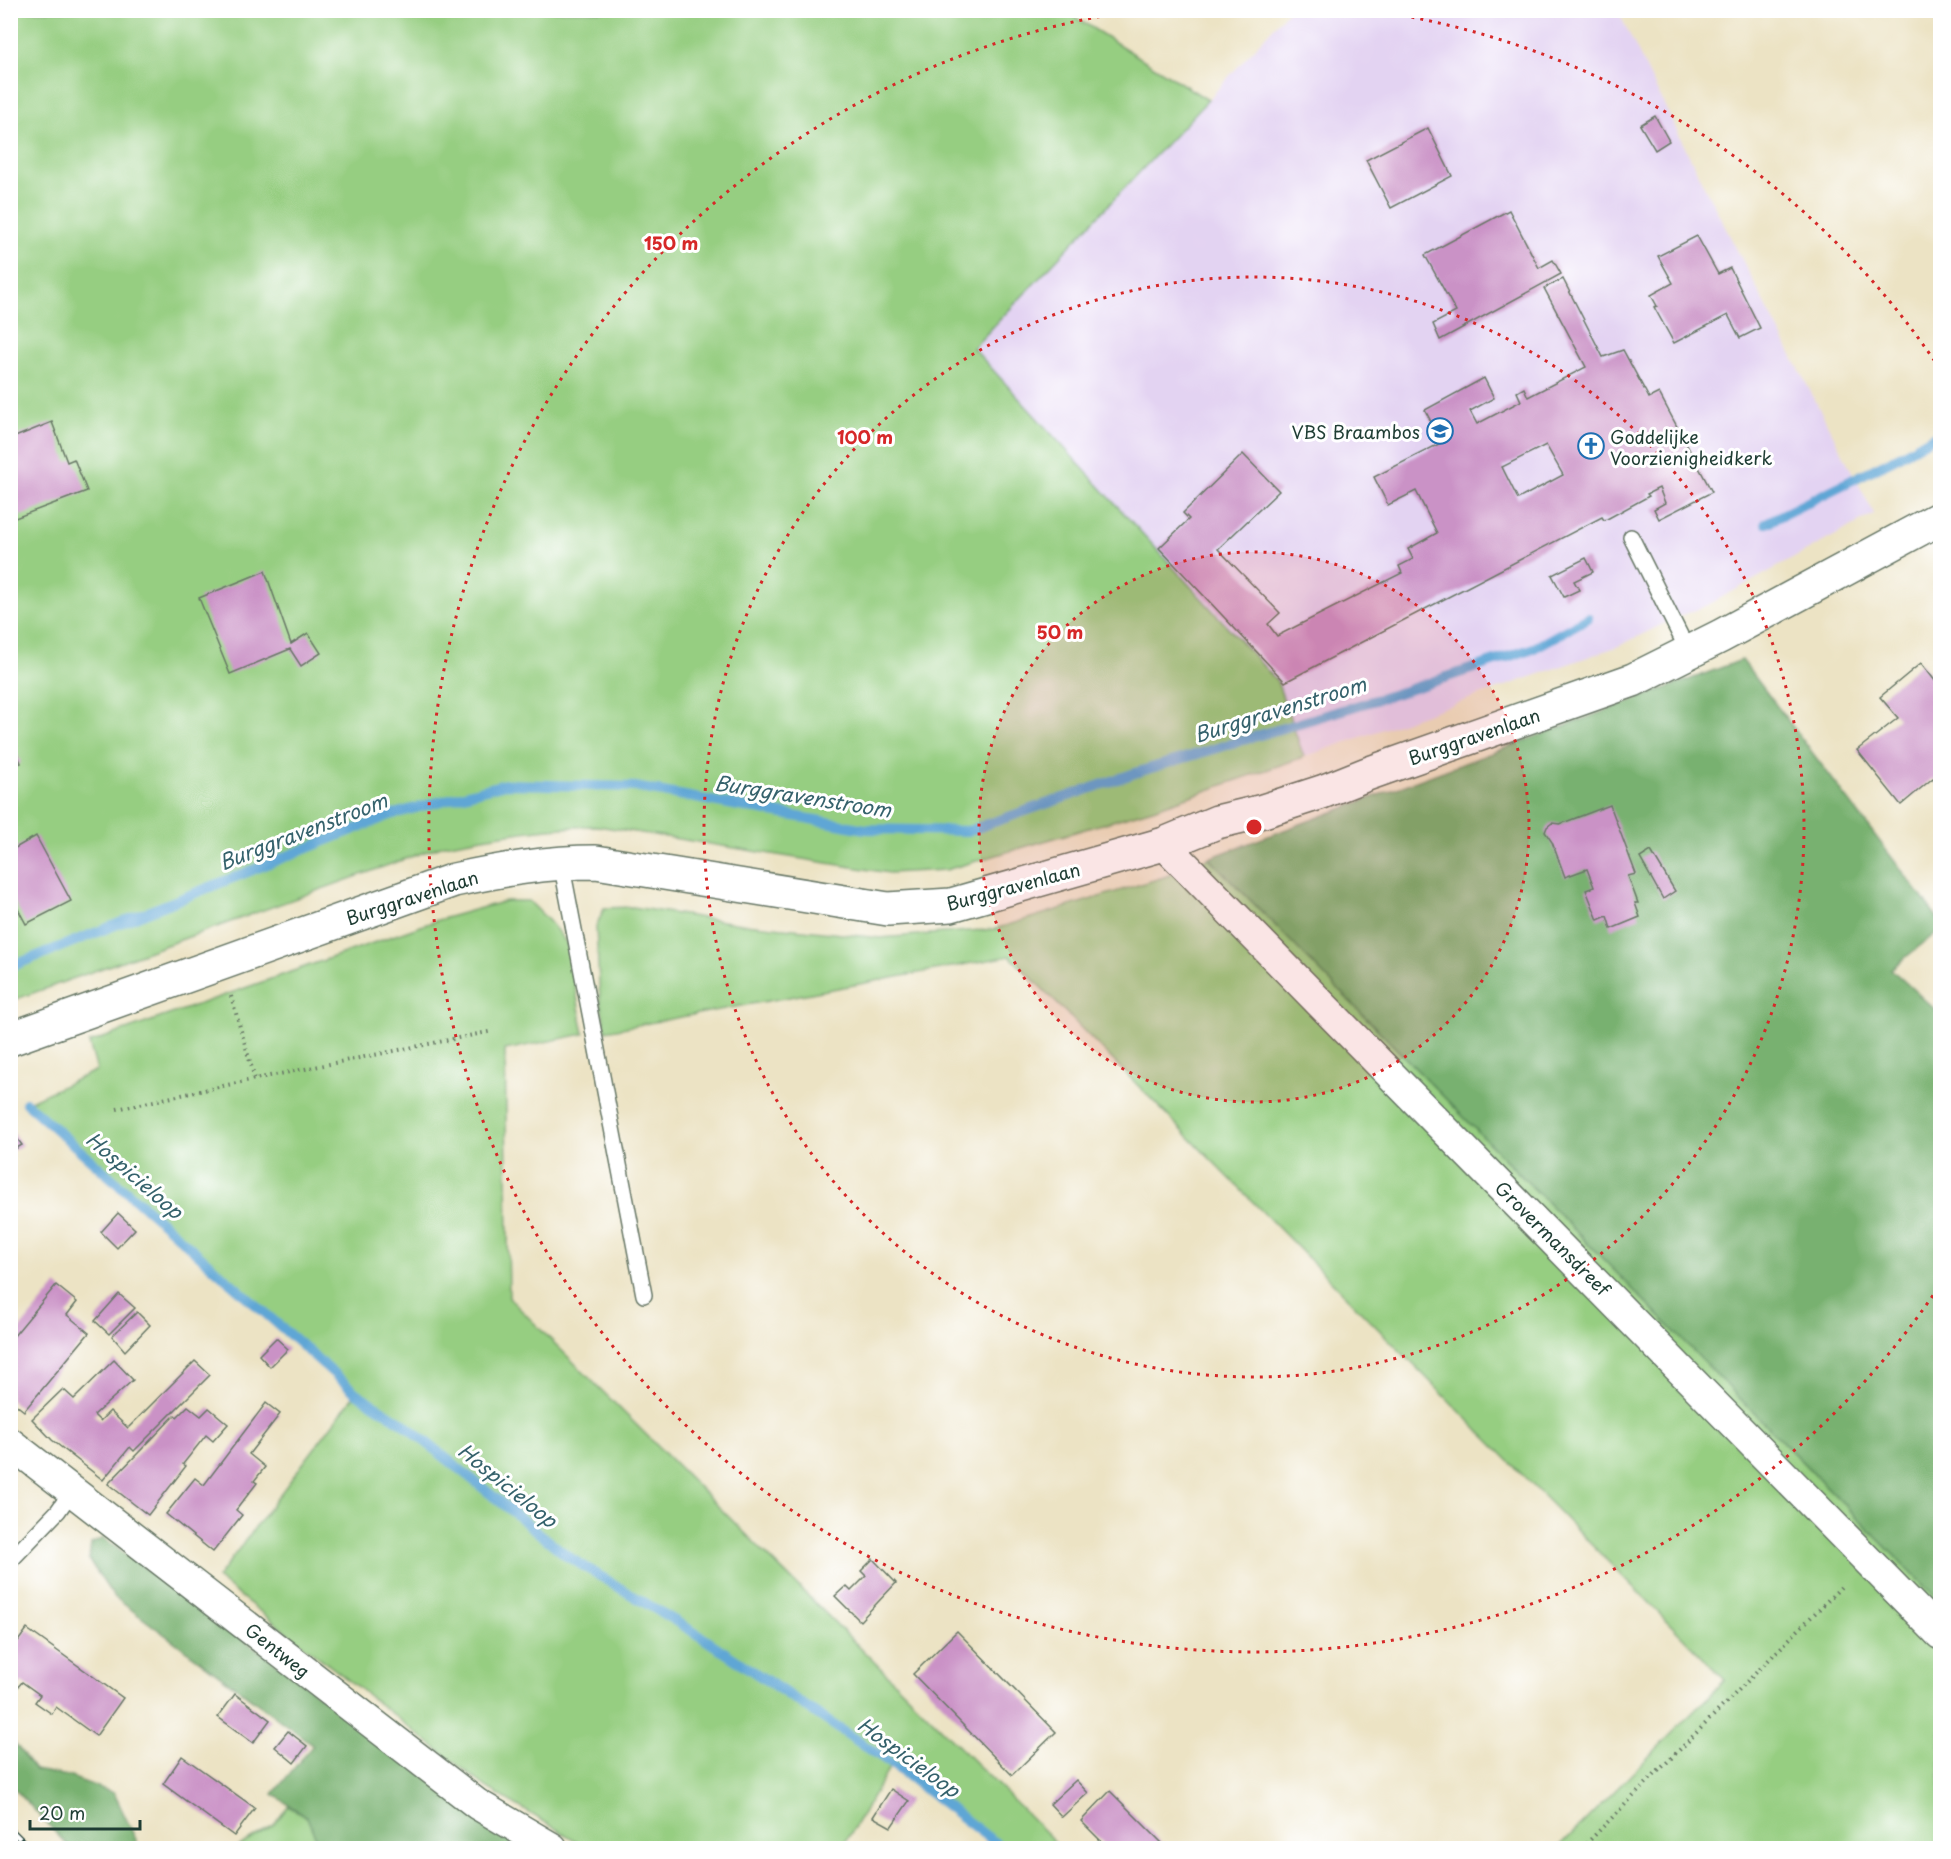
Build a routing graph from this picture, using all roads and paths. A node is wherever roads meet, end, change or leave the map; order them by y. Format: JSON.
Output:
{"nodes":[{"id":1,"x":1941,"y":518,"type":"edge"},
{"id":2,"x":1630,"y":537,"type":"dead end"},
{"id":3,"x":1689,"y":653,"type":"junction"},
{"id":4,"x":1164,"y":844,"type":"junction"},
{"id":5,"x":561,"y":862,"type":"junction"},
{"id":6,"x":222,"y":964,"type":"junction"},
{"id":7,"x":493,"y":1031,"type":"dead end"},
{"id":8,"x":10,"y":1039,"type":"edge"},
{"id":9,"x":255,"y":1079,"type":"junction"},
{"id":10,"x":117,"y":1109,"type":"dead end"},
{"id":11,"x":644,"y":1295,"type":"dead end"},
{"id":12,"x":10,"y":1443,"type":"edge"},
{"id":13,"x":72,"y":1491,"type":"junction"},
{"id":14,"x":1869,"y":1559,"type":"junction"},
{"id":15,"x":10,"y":1561,"type":"edge"},
{"id":16,"x":1941,"y":1634,"type":"edge"},
{"id":17,"x":552,"y":1848,"type":"edge"},
{"id":18,"x":1582,"y":1848,"type":"edge"}],
"edges":[{"from":1,"to":3,"type":"main road","name":"Burggravenlaan"},
{"from":2,"to":3,"type":"lane"},
{"from":3,"to":4,"type":"main road","name":"Burggravenlaan"},
{"from":4,"to":5,"type":"main road","name":"Burggravenlaan"},
{"from":4,"to":14,"type":"street","name":"Grovermansdreef"},
{"from":5,"to":6,"type":"main road","name":"Burggravenlaan"},
{"from":5,"to":11,"type":"lane"},
{"from":6,"to":8,"type":"main road","name":"Burggravenlaan"},
{"from":6,"to":9,"type":"path"},
{"from":7,"to":9,"type":"path"},
{"from":9,"to":10,"type":"path"},
{"from":12,"to":13,"type":"street","name":"Gentweg"},
{"from":13,"to":15,"type":"lane"},
{"from":13,"to":17,"type":"street","name":"Gentweg"},
{"from":14,"to":16,"type":"street","name":"Grovermansdreef"},
{"from":14,"to":18,"type":"path"}]}
